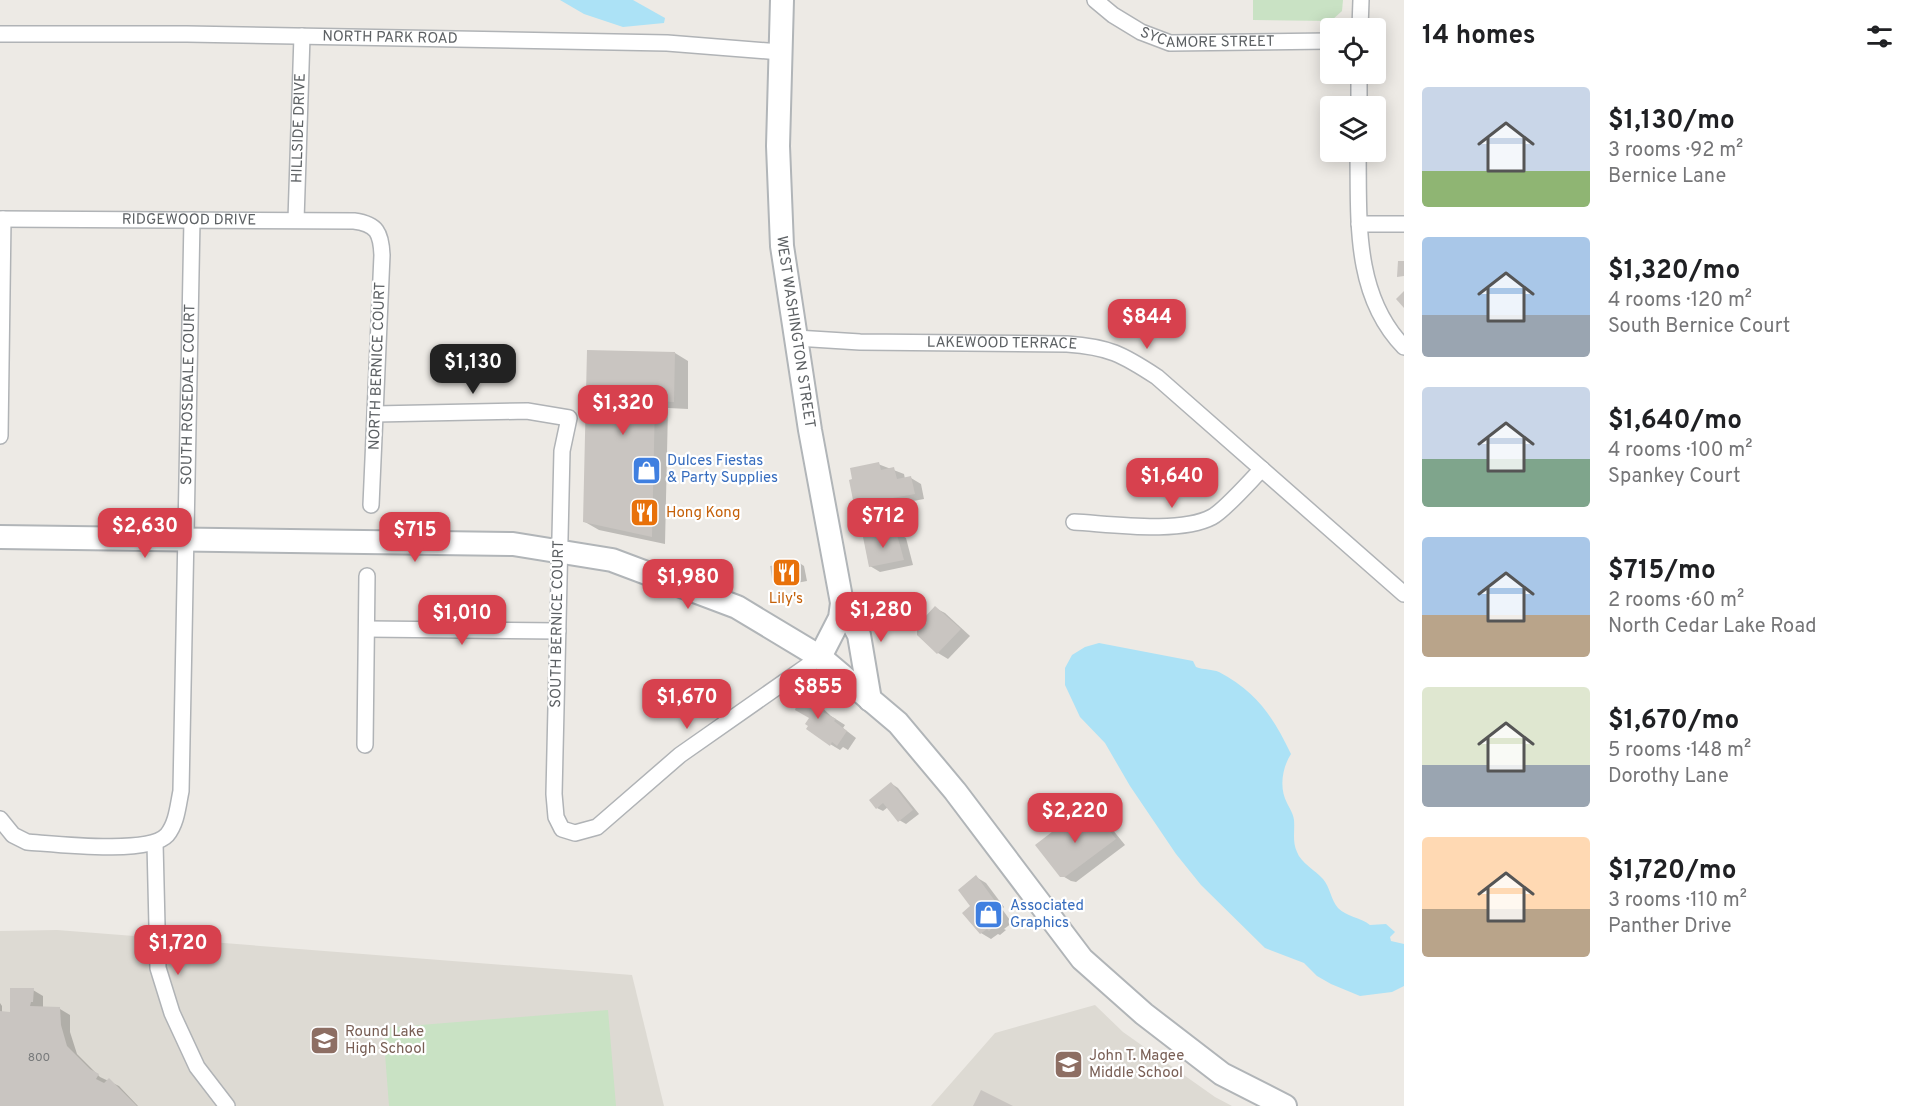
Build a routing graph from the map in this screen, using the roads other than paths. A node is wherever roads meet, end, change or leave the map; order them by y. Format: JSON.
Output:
{"nodes":[{"id":1,"x":782,"y":0,"type":"edge"},
{"id":2,"x":1095,"y":0,"type":"edge"},
{"id":3,"x":1360,"y":0,"type":"edge"},
{"id":4,"x":1360,"y":18,"type":"edge"},
{"id":5,"x":0,"y":34,"type":"edge"},
{"id":6,"x":302,"y":36,"type":"junction"},
{"id":7,"x":1320,"y":41,"type":"edge"},
{"id":8,"x":780,"y":52,"type":"junction"},
{"id":9,"x":1358,"y":162,"type":"edge"},
{"id":10,"x":1,"y":219,"type":"edge"},
{"id":11,"x":192,"y":220,"type":"junction"},
{"id":12,"x":296,"y":220,"type":"junction"},
{"id":13,"x":1359,"y":224,"type":"junction"},
{"id":14,"x":1404,"y":224,"type":"edge"},
{"id":15,"x":375,"y":229,"type":"joint"},
{"id":16,"x":796,"y":339,"type":"junction"},
{"id":17,"x":1404,"y":347,"type":"edge"},
{"id":18,"x":375,"y":414,"type":"junction"},
{"id":19,"x":0,"y":436,"type":"edge"},
{"id":20,"x":1262,"y":469,"type":"junction"},
{"id":21,"x":371,"y":505,"type":"dead end"},
{"id":22,"x":1074,"y":522,"type":"dead end"},
{"id":23,"x":0,"y":537,"type":"edge"},
{"id":24,"x":186,"y":540,"type":"junction"},
{"id":25,"x":560,"y":551,"type":"junction"},
{"id":26,"x":367,"y":576,"type":"dead end"},
{"id":27,"x":1404,"y":594,"type":"edge"},
{"id":28,"x":842,"y":603,"type":"junction"},
{"id":29,"x":367,"y":629,"type":"junction"},
{"id":30,"x":558,"y":631,"type":"junction"},
{"id":31,"x":820,"y":657,"type":"junction"},
{"id":32,"x":870,"y":700,"type":"junction"},
{"id":33,"x":364,"y":745,"type":"dead end"},
{"id":34,"x":0,"y":819,"type":"edge"},
{"id":35,"x":155,"y":843,"type":"junction"},
{"id":36,"x":227,"y":1106,"type":"edge"},
{"id":37,"x":1285,"y":1106,"type":"edge"}],
"edges":[{"from":1,"to":8,"type":"main road","name":"WEST WASHINGTON STREET"},
{"from":2,"to":7,"type":"street","name":"SYCAMORE STREET"},
{"from":3,"to":4,"type":"street"},
{"from":5,"to":6,"type":"street","name":"NORTH PARK ROAD"},
{"from":6,"to":8,"type":"street","name":"NORTH PARK ROAD"},
{"from":6,"to":12,"type":"street","name":"HILLSIDE DRIVE"},
{"from":8,"to":16,"type":"main road","name":"WEST WASHINGTON STREET"},
{"from":9,"to":13,"type":"street"},
{"from":10,"to":11,"type":"street","name":"RIDGEWOOD DRIVE"},
{"from":10,"to":19,"type":"street"},
{"from":11,"to":12,"type":"street","name":"RIDGEWOOD DRIVE"},
{"from":11,"to":24,"type":"street","name":"SOUTH ROSEDALE COURT"},
{"from":12,"to":15,"type":"street","name":"RIDGEWOOD DRIVE"},
{"from":13,"to":14,"type":"street"},
{"from":13,"to":17,"type":"street"},
{"from":15,"to":18,"type":"street","name":"NORTH BERNICE COURT"},
{"from":16,"to":20,"type":"street","name":"LAKEWOOD TERRACE"},
{"from":16,"to":28,"type":"main road","name":"WEST WASHINGTON STREET"},
{"from":18,"to":21,"type":"street","name":"NORTH BERNICE COURT"},
{"from":18,"to":25,"type":"street","name":"SOUTH BERNICE COURT"},
{"from":20,"to":22,"type":"street"},
{"from":20,"to":27,"type":"street","name":"LAKEWOOD TERRACE"},
{"from":23,"to":24,"type":"main road"},
{"from":24,"to":25,"type":"main road"},
{"from":24,"to":35,"type":"street","name":"SOUTH ROSEDALE COURT"},
{"from":25,"to":30,"type":"street","name":"SOUTH BERNICE COURT"},
{"from":25,"to":31,"type":"main road"},
{"from":26,"to":29,"type":"street"},
{"from":28,"to":31,"type":"main road","name":"WEST WASHINGTON STREET"},
{"from":28,"to":32,"type":"main road"},
{"from":29,"to":30,"type":"street"},
{"from":29,"to":33,"type":"street"},
{"from":30,"to":31,"type":"street","name":"SOUTH BERNICE COURT"},
{"from":31,"to":32,"type":"main road"},
{"from":32,"to":37,"type":"main road"},
{"from":34,"to":35,"type":"street"},
{"from":35,"to":36,"type":"street"}]}
